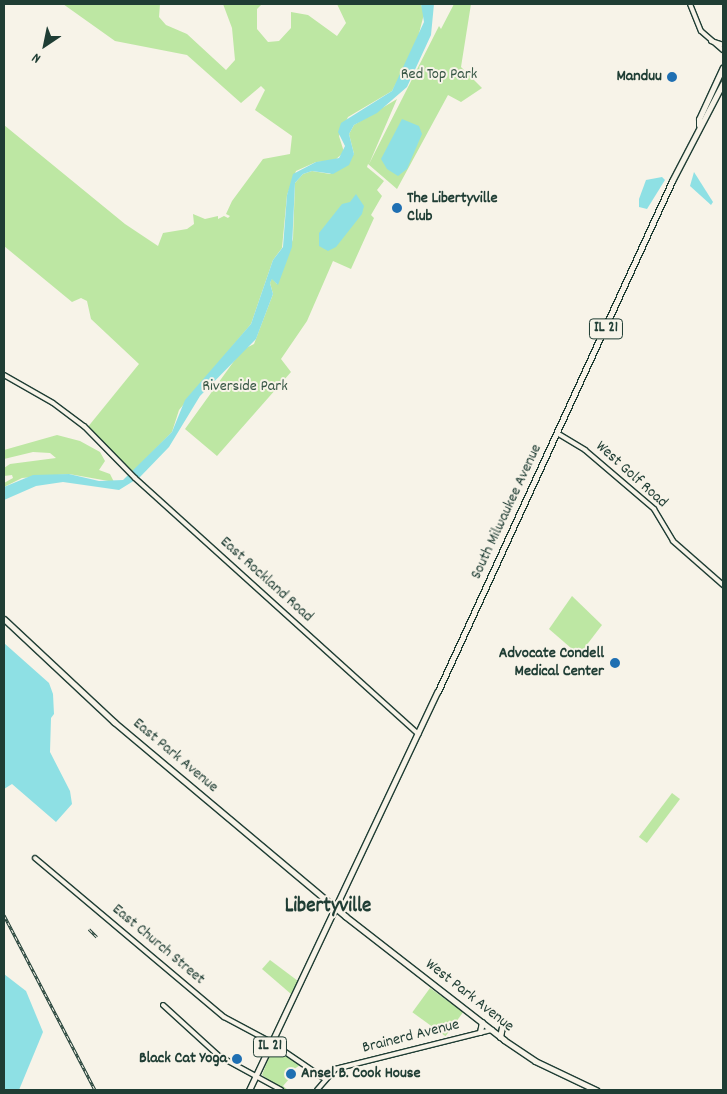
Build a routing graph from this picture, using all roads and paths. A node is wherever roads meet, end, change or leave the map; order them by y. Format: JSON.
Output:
{"nodes":[{"id":1,"x":690,"y":4,"type":"edge"},
{"id":2,"x":711,"y":41,"type":"junction"},
{"id":3,"x":723,"y":45,"type":"edge"},
{"id":4,"x":723,"y":50,"type":"edge"},
{"id":5,"x":723,"y":67,"type":"edge"},
{"id":6,"x":723,"y":82,"type":"edge"},
{"id":7,"x":699,"y":125,"type":"junction"},
{"id":8,"x":4,"y":375,"type":"edge"},
{"id":9,"x":557,"y":433,"type":"junction"},
{"id":10,"x":723,"y":586,"type":"edge"},
{"id":11,"x":4,"y":619,"type":"edge"},
{"id":12,"x":418,"y":734,"type":"junction"},
{"id":13,"x":35,"y":858,"type":"dead end"},
{"id":14,"x":335,"y":908,"type":"junction"},
{"id":15,"x":163,"y":1006,"type":"dead end"},
{"id":16,"x":481,"y":1022,"type":"junction"},
{"id":17,"x":502,"y":1027,"type":"dead end"},
{"id":18,"x":492,"y":1030,"type":"junction"},
{"id":19,"x":480,"y":1032,"type":"junction"},
{"id":20,"x":500,"y":1037,"type":"junction"},
{"id":21,"x":272,"y":1042,"type":"junction"},
{"id":22,"x":256,"y":1075,"type":"junction"},
{"id":23,"x":325,"y":1079,"type":"junction"},
{"id":24,"x":249,"y":1090,"type":"edge"},
{"id":25,"x":281,"y":1090,"type":"edge"},
{"id":26,"x":317,"y":1090,"type":"edge"},
{"id":27,"x":596,"y":1090,"type":"edge"}],
"edges":[{"from":1,"to":2,"type":"street"},
{"from":2,"to":3,"type":"street"},
{"from":2,"to":4,"type":"street"},
{"from":5,"to":7,"type":"main road","name":"South Milwaukee Avenue","number":"IL 21"},
{"from":6,"to":7,"type":"main road","name":"South Milwaukee Avenue","number":"IL 21"},
{"from":7,"to":9,"type":"main road","name":"South Milwaukee Avenue","number":"IL 21"},
{"from":8,"to":12,"type":"street","name":"East Rockland Road"},
{"from":9,"to":10,"type":"street","name":"West Golf Road"},
{"from":9,"to":12,"type":"main road","name":"South Milwaukee Avenue","number":"IL 21"},
{"from":11,"to":14,"type":"main road","name":"East Park Avenue"},
{"from":12,"to":14,"type":"main road","name":"South Milwaukee Avenue","number":"IL 21"},
{"from":13,"to":21,"type":"street","name":"East Church Street"},
{"from":14,"to":16,"type":"main road","name":"West Park Avenue"},
{"from":14,"to":21,"type":"main road","number":"IL 21"},
{"from":15,"to":22,"type":"street"},
{"from":16,"to":18,"type":"main road","name":"West Park Avenue"},
{"from":16,"to":19,"type":"main road"},
{"from":17,"to":20,"type":"main road"},
{"from":18,"to":19,"type":"street","name":"Brainerd Avenue"},
{"from":18,"to":20,"type":"main road","name":"West Park Avenue"},
{"from":19,"to":23,"type":"street","name":"Brainerd Avenue"},
{"from":20,"to":27,"type":"main road","name":"West Park Avenue"},
{"from":21,"to":22,"type":"main road","number":"IL 21"},
{"from":21,"to":23,"type":"street","name":"East Church Street"},
{"from":22,"to":24,"type":"main road","number":"IL 21"},
{"from":22,"to":25,"type":"street"},
{"from":23,"to":26,"type":"street","name":"Brainerd Avenue"}]}
